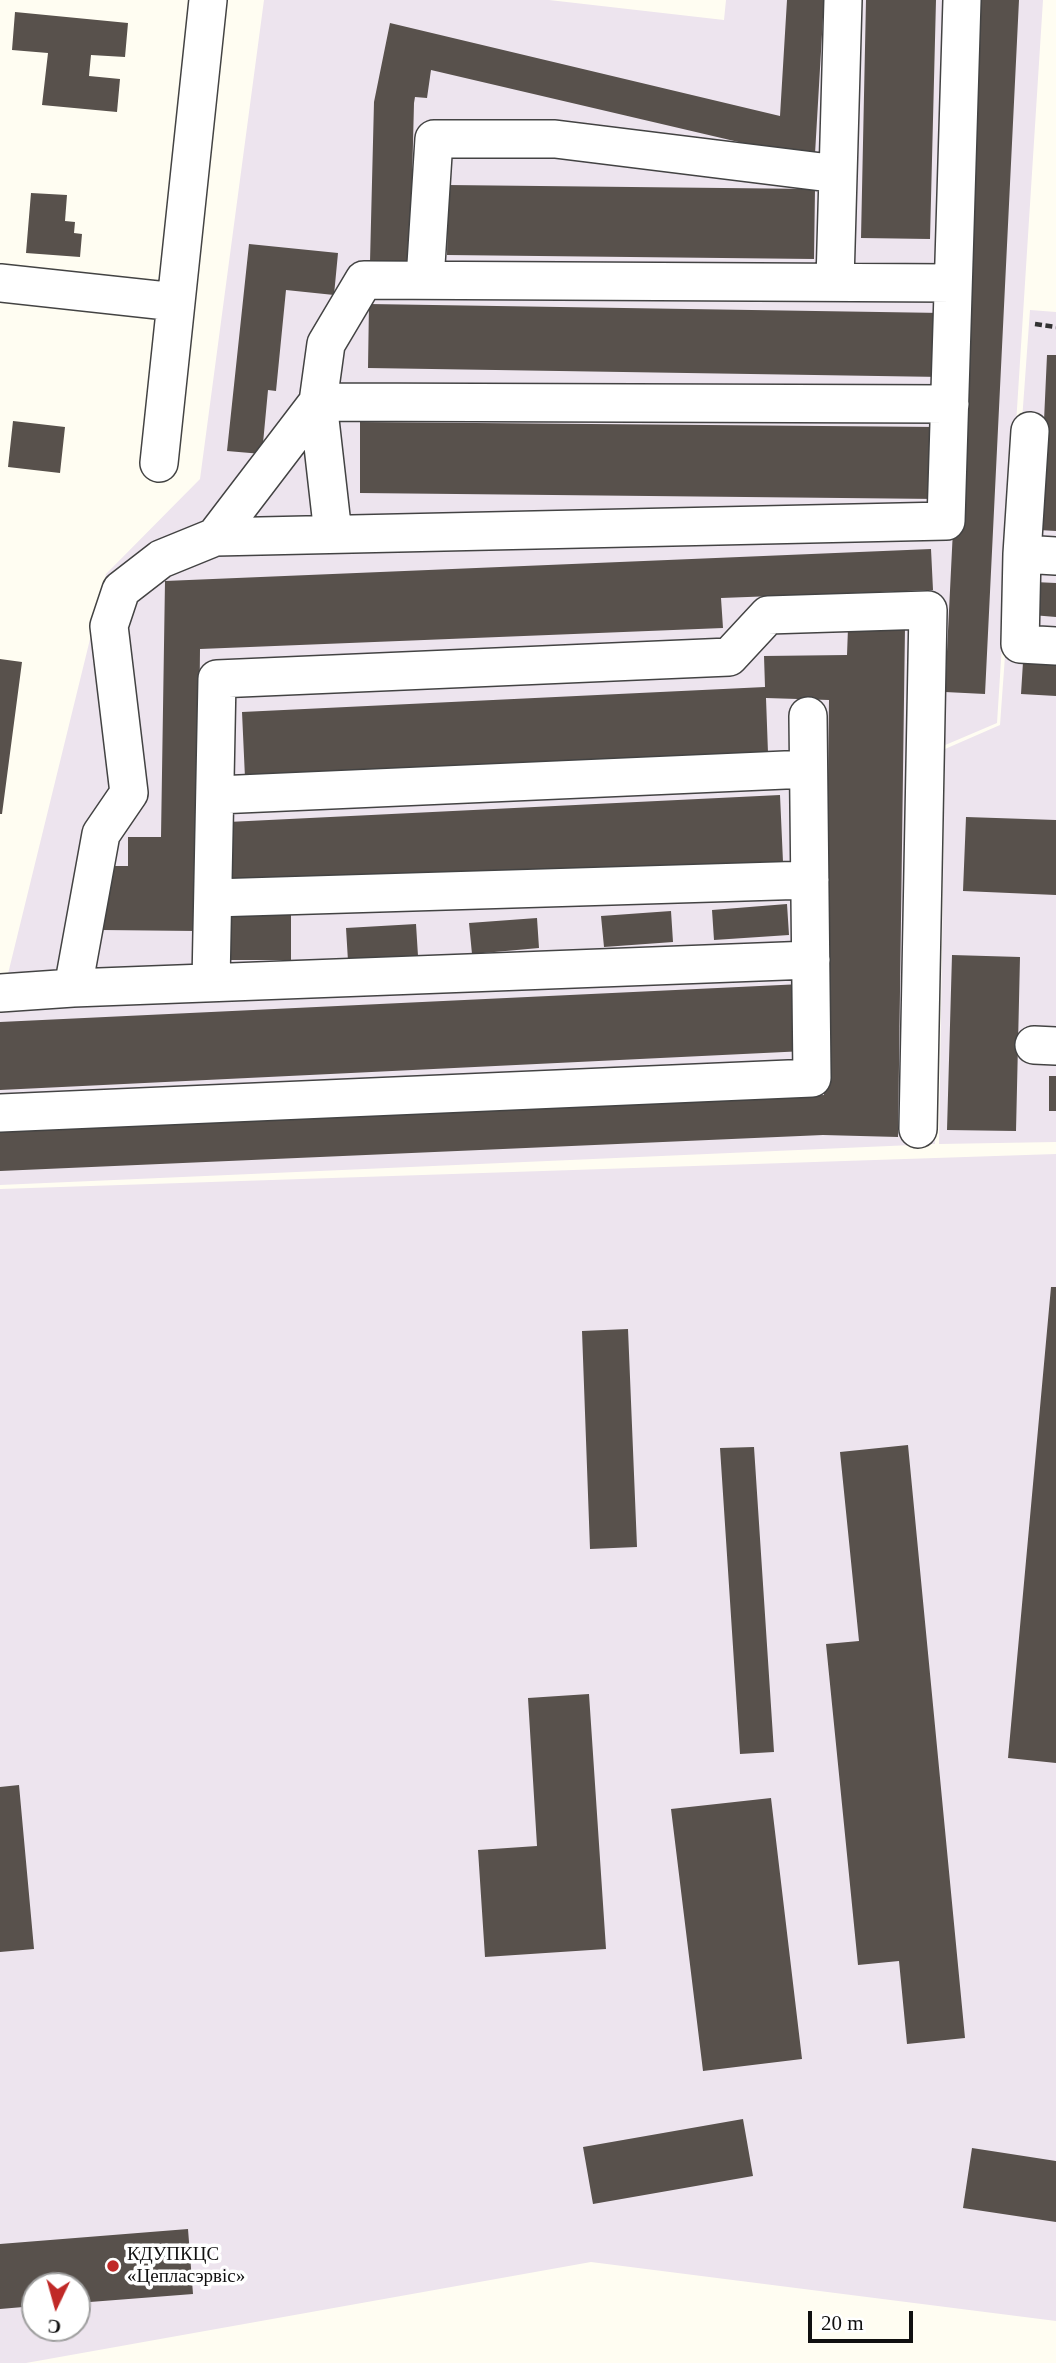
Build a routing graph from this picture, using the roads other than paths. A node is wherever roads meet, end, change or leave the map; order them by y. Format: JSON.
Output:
{"nodes":[{"id":1,"x":208,"y":0,"type":"edge"},
{"id":2,"x":843,"y":0,"type":"edge"},
{"id":3,"x":962,"y":0,"type":"edge"},
{"id":4,"x":838,"y":174,"type":"junction"},
{"id":5,"x":425,"y":280,"type":"junction"},
{"id":6,"x":835,"y":281,"type":"junction"},
{"id":7,"x":0,"y":283,"type":"edge"},
{"id":8,"x":953,"y":284,"type":"junction"},
{"id":9,"x":176,"y":302,"type":"junction"},
{"id":10,"x":318,"y":402,"type":"junction"},
{"id":11,"x":950,"y":404,"type":"junction"},
{"id":12,"x":1030,"y":430,"type":"dead end"},
{"id":13,"x":159,"y":463,"type":"dead end"},
{"id":14,"x":333,"y":534,"type":"junction"},
{"id":15,"x":215,"y":537,"type":"junction"},
{"id":16,"x":1039,"y":555,"type":"edge"},
{"id":17,"x":1056,"y":646,"type":"edge"},
{"id":18,"x":808,"y":716,"type":"dead end"},
{"id":19,"x":808,"y":769,"type":"junction"},
{"id":20,"x":217,"y":795,"type":"junction"},
{"id":21,"x":810,"y":880,"type":"junction"},
{"id":22,"x":213,"y":898,"type":"junction"},
{"id":23,"x":811,"y":960,"type":"junction"},
{"id":24,"x":211,"y":982,"type":"junction"},
{"id":25,"x":73,"y":988,"type":"junction"},
{"id":26,"x":0,"y":993,"type":"edge"},
{"id":27,"x":0,"y":1113,"type":"edge"},
{"id":28,"x":918,"y":1129,"type":"dead end"}],
"edges":[{"from":1,"to":9,"type":"street"},
{"from":2,"to":4,"type":"street"},
{"from":3,"to":8,"type":"street"},
{"from":4,"to":5,"type":"street"},
{"from":4,"to":6,"type":"street"},
{"from":5,"to":6,"type":"street"},
{"from":5,"to":10,"type":"street"},
{"from":6,"to":8,"type":"street"},
{"from":7,"to":9,"type":"street"},
{"from":8,"to":11,"type":"street"},
{"from":9,"to":13,"type":"street"},
{"from":10,"to":11,"type":"street"},
{"from":10,"to":14,"type":"street"},
{"from":10,"to":15,"type":"street"},
{"from":11,"to":14,"type":"street"},
{"from":12,"to":16,"type":"street"},
{"from":14,"to":15,"type":"street"},
{"from":15,"to":25,"type":"street"},
{"from":16,"to":17,"type":"street"},
{"from":18,"to":19,"type":"street"},
{"from":19,"to":20,"type":"street"},
{"from":19,"to":21,"type":"street"},
{"from":20,"to":22,"type":"street"},
{"from":20,"to":28,"type":"street"},
{"from":21,"to":22,"type":"street"},
{"from":21,"to":23,"type":"street"},
{"from":22,"to":24,"type":"street"},
{"from":23,"to":24,"type":"street"},
{"from":23,"to":27,"type":"street"},
{"from":24,"to":25,"type":"street"},
{"from":25,"to":26,"type":"street"}]}
